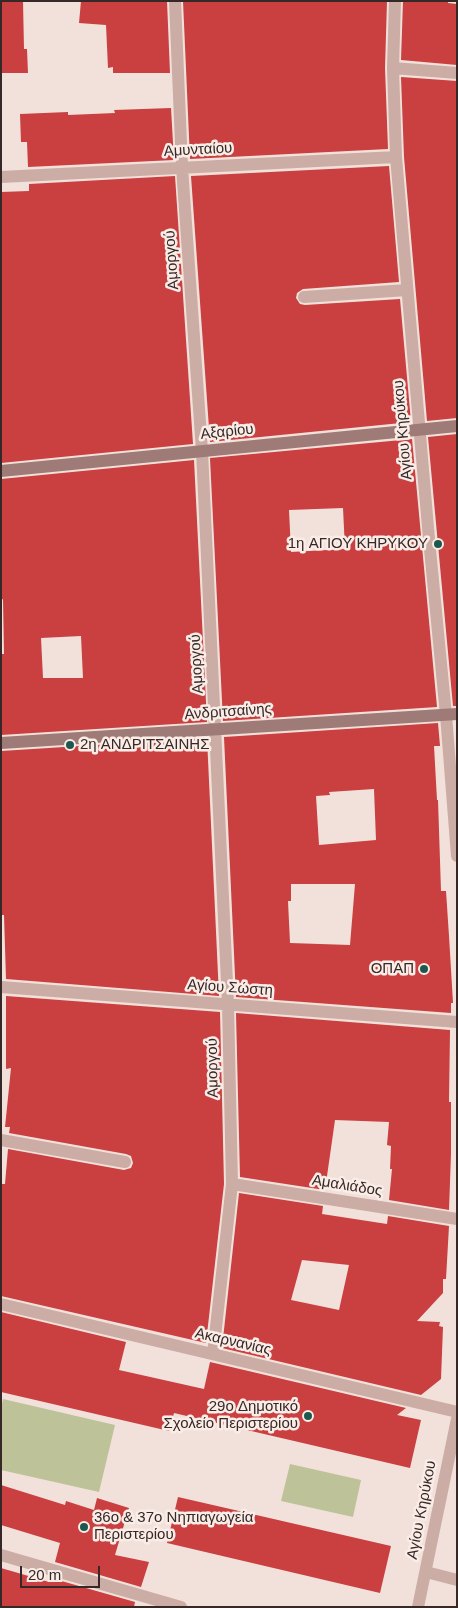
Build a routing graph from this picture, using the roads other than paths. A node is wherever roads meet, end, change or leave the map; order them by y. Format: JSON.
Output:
{"nodes":[{"id":1,"x":175,"y":1,"type":"edge"},
{"id":2,"x":395,"y":1,"type":"edge"},
{"id":3,"x":394,"y":68,"type":"junction"},
{"id":4,"x":457,"y":73,"type":"edge"},
{"id":5,"x":396,"y":157,"type":"junction"},
{"id":6,"x":182,"y":167,"type":"junction"},
{"id":7,"x":1,"y":177,"type":"edge"},
{"id":8,"x":407,"y":290,"type":"junction"},
{"id":9,"x":304,"y":296,"type":"dead end"},
{"id":10,"x":457,"y":426,"type":"edge"},
{"id":11,"x":419,"y":430,"type":"junction"},
{"id":12,"x":202,"y":451,"type":"junction"},
{"id":13,"x":1,"y":471,"type":"edge"},
{"id":14,"x":451,"y":714,"type":"edge"},
{"id":15,"x":216,"y":730,"type":"junction"},
{"id":16,"x":1,"y":743,"type":"edge"},
{"id":17,"x":457,"y":856,"type":"edge"},
{"id":18,"x":1,"y":987,"type":"edge"},
{"id":19,"x":228,"y":1004,"type":"junction"},
{"id":20,"x":457,"y":1022,"type":"edge"},
{"id":21,"x":1,"y":1140,"type":"edge"},
{"id":22,"x":125,"y":1162,"type":"dead end"},
{"id":23,"x":232,"y":1184,"type":"junction"},
{"id":24,"x":457,"y":1219,"type":"edge"},
{"id":25,"x":1,"y":1304,"type":"edge"},
{"id":26,"x":213,"y":1354,"type":"junction"},
{"id":27,"x":457,"y":1412,"type":"edge"},
{"id":28,"x":457,"y":1419,"type":"edge"},
{"id":29,"x":1,"y":1555,"type":"edge"},
{"id":30,"x":426,"y":1572,"type":"junction"},
{"id":31,"x":457,"y":1580,"type":"edge"},
{"id":32,"x":181,"y":1607,"type":"edge"},
{"id":33,"x":418,"y":1607,"type":"edge"}],
"edges":[{"from":1,"to":6,"type":"street","name":"Αμοργού"},
{"from":2,"to":3,"type":"street","name":"Αγίου Κηρύκου"},
{"from":3,"to":4,"type":"street"},
{"from":3,"to":5,"type":"street","name":"Αγίου Κηρύκου"},
{"from":5,"to":6,"type":"street","name":"Αμυνταίου"},
{"from":5,"to":8,"type":"street","name":"Αγίου Κηρύκου"},
{"from":6,"to":7,"type":"street","name":"Αμυνταίου"},
{"from":6,"to":12,"type":"street","name":"Αμοργού"},
{"from":8,"to":9,"type":"street"},
{"from":8,"to":11,"type":"street","name":"Αγίου Κηρύκου"},
{"from":10,"to":11,"type":"street","name":"Αξαρίου"},
{"from":11,"to":12,"type":"street","name":"Αξαρίου"},
{"from":11,"to":14,"type":"street","name":"Αγίου Κηρύκου"},
{"from":12,"to":13,"type":"street","name":"Αξαρίου"},
{"from":12,"to":15,"type":"street","name":"Αμοργού"},
{"from":14,"to":15,"type":"street","name":"Ανδριτσαίνης"},
{"from":14,"to":17,"type":"street","name":"Αγίου Κηρύκου"},
{"from":15,"to":16,"type":"street","name":"Ανδριτσαίνης"},
{"from":15,"to":19,"type":"street","name":"Αμοργού"},
{"from":18,"to":19,"type":"street","name":"Αγίου Σώστη"},
{"from":19,"to":20,"type":"street","name":"Αγίου Σώστη"},
{"from":19,"to":23,"type":"street","name":"Αμοργού"},
{"from":21,"to":22,"type":"street"},
{"from":23,"to":24,"type":"street","name":"Αμαλιάδος"},
{"from":23,"to":26,"type":"street","name":"Αμοργού"},
{"from":25,"to":26,"type":"street","name":"Ακαρνανίας"},
{"from":26,"to":27,"type":"street","name":"Ακαρνανίας"},
{"from":28,"to":30,"type":"street","name":"Αγίου Κηρύκου"},
{"from":29,"to":32,"type":"street"},
{"from":30,"to":31,"type":"street"},
{"from":30,"to":33,"type":"street","name":"Αγίου Κηρύκου"}]}
